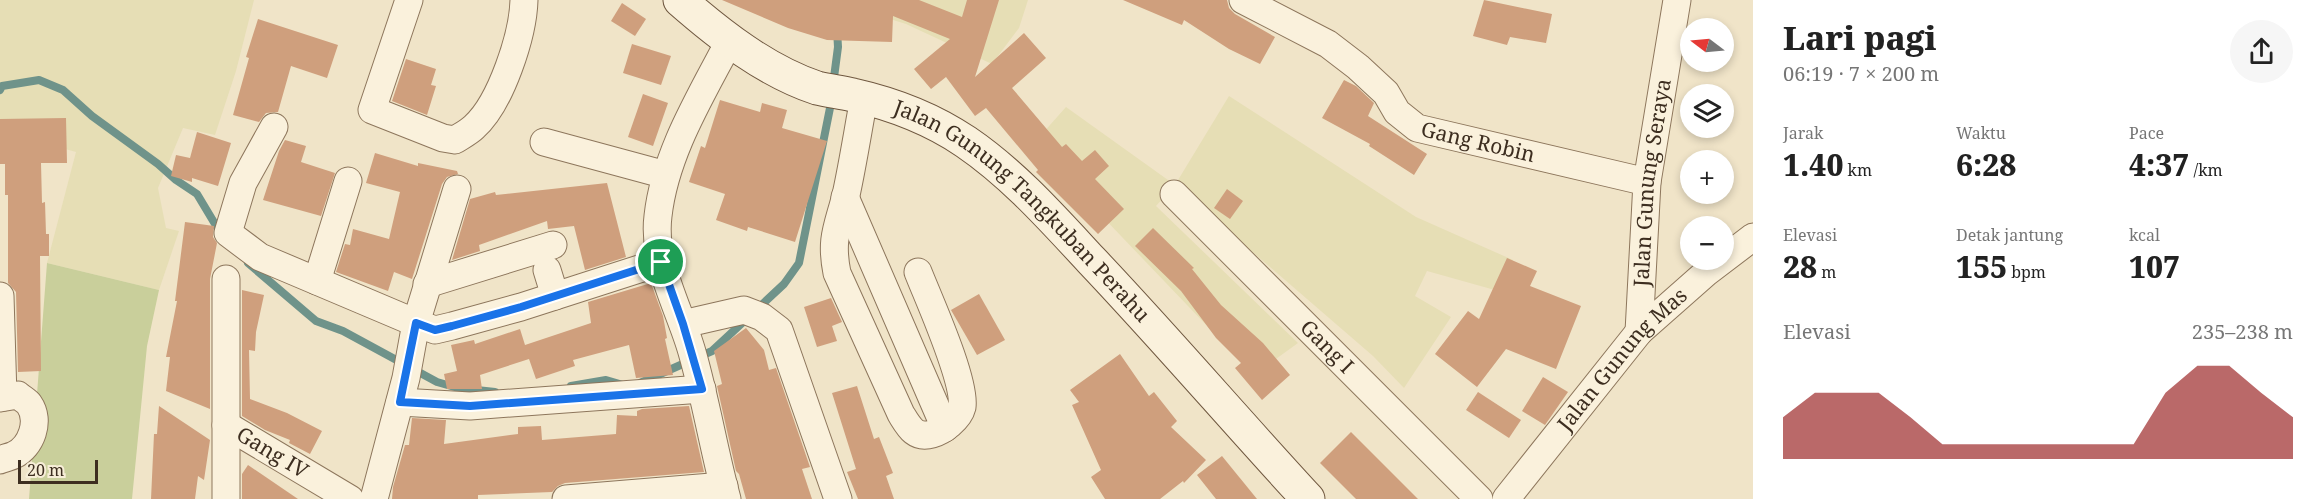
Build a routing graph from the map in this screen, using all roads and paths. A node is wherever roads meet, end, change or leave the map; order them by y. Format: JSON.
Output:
{"nodes":[{"id":1,"x":409,"y":0,"type":"edge"},
{"id":2,"x":524,"y":0,"type":"edge"},
{"id":3,"x":680,"y":0,"type":"edge"},
{"id":4,"x":1243,"y":0,"type":"edge"},
{"id":5,"x":1677,"y":0,"type":"edge"},
{"id":6,"x":730,"y":40,"type":"junction"},
{"id":7,"x":858,"y":96,"type":"junction"},
{"id":8,"x":274,"y":127,"type":"dead end"},
{"id":9,"x":544,"y":142,"type":"dead end"},
{"id":10,"x":666,"y":175,"type":"junction"},
{"id":11,"x":348,"y":181,"type":"dead end"},
{"id":12,"x":1647,"y":182,"type":"junction"},
{"id":13,"x":456,"y":189,"type":"dead end"},
{"id":14,"x":1174,"y":194,"type":"dead end"},
{"id":15,"x":845,"y":197,"type":"junction"},
{"id":16,"x":1753,"y":237,"type":"edge"},
{"id":17,"x":661,"y":262,"type":"junction"},
{"id":18,"x":918,"y":272,"type":"dead end"},
{"id":19,"x":226,"y":279,"type":"dead end"},
{"id":20,"x":317,"y":281,"type":"junction"},
{"id":21,"x":427,"y":285,"type":"junction"},
{"id":22,"x":0,"y":296,"type":"edge"},
{"id":23,"x":555,"y":296,"type":"junction"},
{"id":24,"x":416,"y":323,"type":"junction"},
{"id":25,"x":683,"y":324,"type":"junction"},
{"id":26,"x":1639,"y":332,"type":"junction"},
{"id":27,"x":700,"y":384,"type":"junction"},
{"id":28,"x":1,"y":397,"type":"edge"},
{"id":29,"x":400,"y":402,"type":"junction"},
{"id":30,"x":226,"y":425,"type":"junction"},
{"id":31,"x":945,"y":428,"type":"junction"},
{"id":32,"x":0,"y":460,"type":"edge"},
{"id":33,"x":725,"y":493,"type":"edge"},
{"id":34,"x":226,"y":499,"type":"edge"},
{"id":35,"x":351,"y":499,"type":"edge"},
{"id":36,"x":374,"y":499,"type":"edge"},
{"id":37,"x":566,"y":499,"type":"edge"},
{"id":38,"x":838,"y":499,"type":"edge"},
{"id":39,"x":1308,"y":499,"type":"edge"},
{"id":40,"x":1479,"y":499,"type":"edge"},
{"id":41,"x":1506,"y":499,"type":"edge"}],
"edges":[{"from":1,"to":2,"type":"street"},
{"from":3,"to":6,"type":"street","name":"Jalan Gunung Tangkuban Perahu"},
{"from":4,"to":12,"type":"street","name":"Gang Robin"},
{"from":5,"to":12,"type":"street","name":"Jalan Gunung Seraya"},
{"from":6,"to":7,"type":"street","name":"Jalan Gunung Tangkuban Perahu"},
{"from":6,"to":10,"type":"street"},
{"from":7,"to":15,"type":"street"},
{"from":7,"to":39,"type":"street","name":"Jalan Gunung Tangkuban Perahu"},
{"from":8,"to":20,"type":"street"},
{"from":9,"to":10,"type":"street"},
{"from":10,"to":17,"type":"street"},
{"from":11,"to":20,"type":"street"},
{"from":12,"to":26,"type":"street","name":"Jalan Gunung Seraya"},
{"from":13,"to":21,"type":"street"},
{"from":14,"to":40,"type":"street","name":"Gang I"},
{"from":15,"to":31,"type":"street"},
{"from":15,"to":31,"type":"street"},
{"from":16,"to":26,"type":"street","name":"Jalan Gunung Mas"},
{"from":17,"to":23,"type":"street"},
{"from":17,"to":25,"type":"street"},
{"from":18,"to":31,"type":"street"},
{"from":19,"to":30,"type":"street"},
{"from":20,"to":24,"type":"street"},
{"from":21,"to":23,"type":"street"},
{"from":21,"to":24,"type":"street"},
{"from":22,"to":28,"type":"street"},
{"from":23,"to":24,"type":"street"},
{"from":24,"to":29,"type":"street"},
{"from":25,"to":27,"type":"street"},
{"from":25,"to":38,"type":"street"},
{"from":26,"to":41,"type":"street","name":"Jalan Gunung Mas"},
{"from":27,"to":29,"type":"street"},
{"from":27,"to":33,"type":"street"},
{"from":28,"to":32,"type":"street"},
{"from":29,"to":36,"type":"street"},
{"from":30,"to":34,"type":"street"},
{"from":30,"to":35,"type":"street","name":"Gang IV"},
{"from":33,"to":37,"type":"street"}]}
